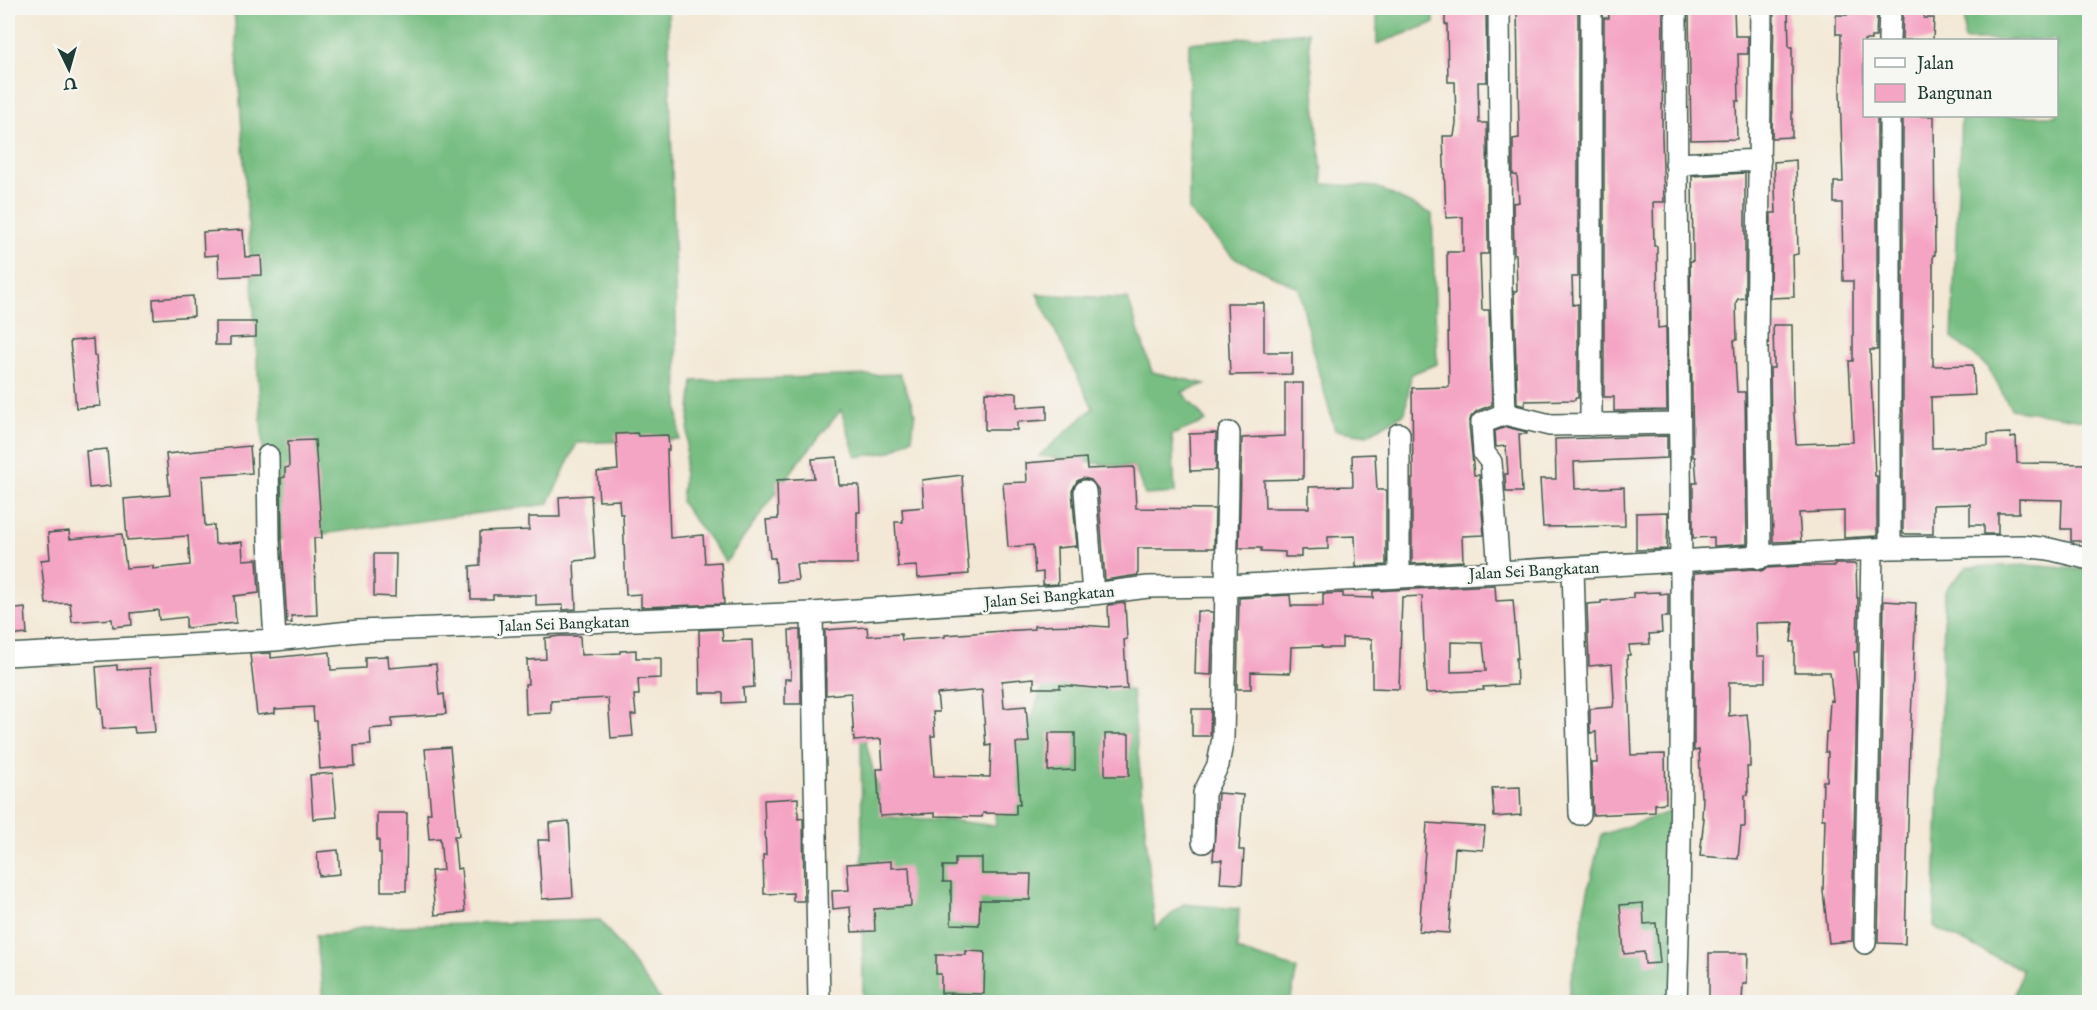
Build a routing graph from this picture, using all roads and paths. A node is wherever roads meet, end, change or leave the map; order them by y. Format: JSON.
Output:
{"nodes":[{"id":1,"x":1499,"y":8,"type":"edge"},
{"id":2,"x":1591,"y":8,"type":"edge"},
{"id":3,"x":1676,"y":8,"type":"edge"},
{"id":4,"x":1761,"y":8,"type":"edge"},
{"id":5,"x":1890,"y":8,"type":"edge"},
{"id":6,"x":1889,"y":39,"type":"edge"},
{"id":7,"x":1890,"y":117,"type":"edge"},
{"id":8,"x":1760,"y":160,"type":"junction"},
{"id":9,"x":1676,"y":164,"type":"junction"},
{"id":10,"x":1505,"y":414,"type":"junction"},
{"id":11,"x":1679,"y":423,"type":"junction"},
{"id":12,"x":1591,"y":424,"type":"junction"},
{"id":13,"x":1229,"y":433,"type":"dead end"},
{"id":14,"x":1399,"y":434,"type":"dead end"},
{"id":15,"x":268,"y":456,"type":"dead end"},
{"id":16,"x":1085,"y":491,"type":"dead end"},
{"id":17,"x":1881,"y":549,"type":"junction"},
{"id":18,"x":1760,"y":558,"type":"junction"},
{"id":19,"x":2090,"y":559,"type":"edge"},
{"id":20,"x":1681,"y":562,"type":"junction"},
{"id":21,"x":1573,"y":568,"type":"junction"},
{"id":22,"x":1499,"y":572,"type":"junction"},
{"id":23,"x":1399,"y":577,"type":"junction"},
{"id":24,"x":1227,"y":586,"type":"junction"},
{"id":25,"x":1093,"y":594,"type":"junction"},
{"id":26,"x":812,"y":614,"type":"junction"},
{"id":27,"x":275,"y":640,"type":"junction"},
{"id":28,"x":8,"y":655,"type":"edge"},
{"id":29,"x":1580,"y":814,"type":"dead end"},
{"id":30,"x":1203,"y":842,"type":"dead end"},
{"id":31,"x":1865,"y":943,"type":"dead end"},
{"id":32,"x":819,"y":1002,"type":"edge"},
{"id":33,"x":1676,"y":1002,"type":"edge"}],
"edges":[{"from":1,"to":10,"type":"street"},
{"from":2,"to":12,"type":"street"},
{"from":3,"to":9,"type":"street"},
{"from":4,"to":8,"type":"street"},
{"from":5,"to":6,"type":"street"},
{"from":7,"to":17,"type":"street"},
{"from":8,"to":9,"type":"street"},
{"from":8,"to":18,"type":"street"},
{"from":9,"to":11,"type":"street"},
{"from":10,"to":12,"type":"street"},
{"from":10,"to":22,"type":"street"},
{"from":11,"to":12,"type":"street"},
{"from":11,"to":20,"type":"street"},
{"from":13,"to":24,"type":"street"},
{"from":14,"to":23,"type":"street"},
{"from":15,"to":27,"type":"street"},
{"from":16,"to":25,"type":"street"},
{"from":17,"to":18,"type":"street","name":"Jalan Sei Bangkatan"},
{"from":17,"to":19,"type":"street","name":"Jalan Sei Bangkatan"},
{"from":17,"to":31,"type":"street"},
{"from":18,"to":20,"type":"street","name":"Jalan Sei Bangkatan"},
{"from":20,"to":21,"type":"street","name":"Jalan Sei Bangkatan"},
{"from":20,"to":33,"type":"street"},
{"from":21,"to":22,"type":"street","name":"Jalan Sei Bangkatan"},
{"from":21,"to":29,"type":"street"},
{"from":22,"to":23,"type":"street","name":"Jalan Sei Bangkatan"},
{"from":23,"to":24,"type":"street","name":"Jalan Sei Bangkatan"},
{"from":24,"to":25,"type":"street","name":"Jalan Sei Bangkatan"},
{"from":24,"to":30,"type":"street"},
{"from":25,"to":26,"type":"street","name":"Jalan Sei Bangkatan"},
{"from":26,"to":27,"type":"street","name":"Jalan Sei Bangkatan"},
{"from":26,"to":32,"type":"street"},
{"from":27,"to":28,"type":"street","name":"Jalan Sei Bangkatan"}]}
